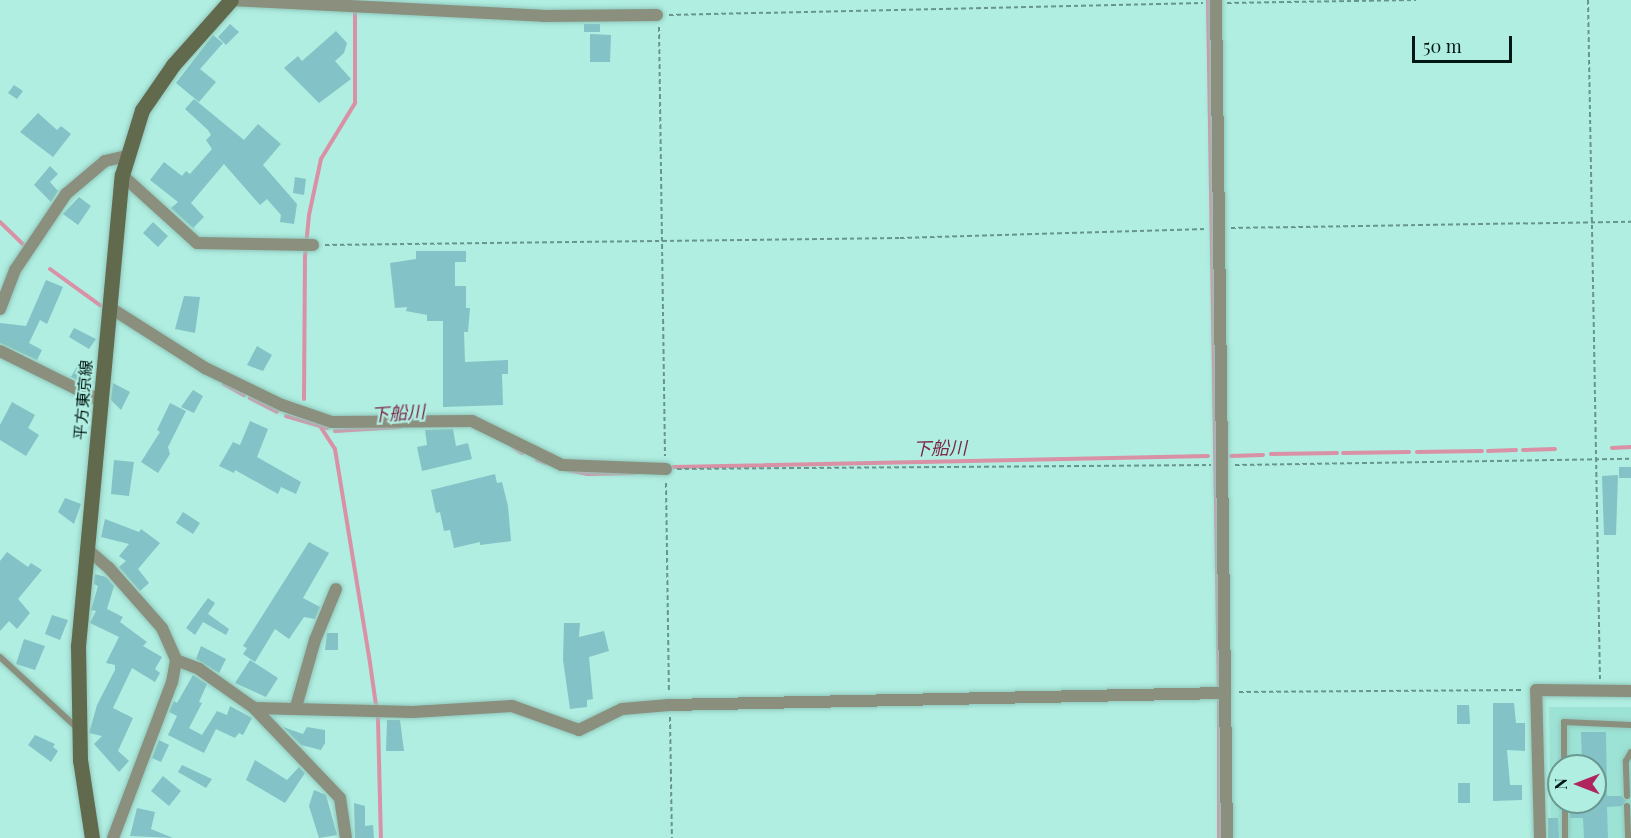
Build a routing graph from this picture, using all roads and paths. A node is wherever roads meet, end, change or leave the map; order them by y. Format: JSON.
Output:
{"nodes":[{"id":1,"x":231,"y":0,"type":"edge"},
{"id":2,"x":1416,"y":0,"type":"edge"},
{"id":3,"x":1588,"y":0,"type":"edge"},
{"id":4,"x":1216,"y":2,"type":"edge"},
{"id":5,"x":657,"y":15,"type":"junction"},
{"id":6,"x":126,"y":156,"type":"junction"},
{"id":7,"x":122,"y":175,"type":"junction"},
{"id":8,"x":1631,"y":222,"type":"edge"},
{"id":9,"x":1591,"y":223,"type":"junction"},
{"id":10,"x":1218,"y":228,"type":"junction"},
{"id":11,"x":661,"y":239,"type":"junction"},
{"id":12,"x":314,"y":246,"type":"joint"},
{"id":13,"x":109,"y":307,"type":"junction"},
{"id":14,"x":0,"y":309,"type":"edge"},
{"id":15,"x":0,"y":351,"type":"edge"},
{"id":16,"x":101,"y":401,"type":"junction"},
{"id":17,"x":1598,"y":459,"type":"junction"},
{"id":18,"x":1631,"y":459,"type":"edge"},
{"id":19,"x":1220,"y":465,"type":"junction"},
{"id":20,"x":666,"y":469,"type":"junction"},
{"id":21,"x":87,"y":549,"type":"junction"},
{"id":22,"x":336,"y":590,"type":"dead end"},
{"id":23,"x":0,"y":657,"type":"edge"},
{"id":24,"x":176,"y":660,"type":"junction"},
{"id":25,"x":1536,"y":690,"type":"junction"},
{"id":26,"x":1600,"y":691,"type":"junction"},
{"id":27,"x":1631,"y":691,"type":"edge"},
{"id":28,"x":1224,"y":693,"type":"junction"},
{"id":29,"x":669,"y":705,"type":"junction"},
{"id":30,"x":296,"y":707,"type":"junction"},
{"id":31,"x":254,"y":708,"type":"junction"},
{"id":32,"x":1631,"y":725,"type":"edge"},
{"id":33,"x":79,"y":729,"type":"junction"},
{"id":34,"x":1631,"y":752,"type":"edge"},
{"id":35,"x":1564,"y":754,"type":"edge"},
{"id":36,"x":1627,"y":796,"type":"dead end"},
{"id":37,"x":1627,"y":806,"type":"dead end"},
{"id":38,"x":1565,"y":814,"type":"edge"},
{"id":39,"x":92,"y":838,"type":"edge"},
{"id":40,"x":113,"y":838,"type":"edge"},
{"id":41,"x":346,"y":838,"type":"edge"},
{"id":42,"x":672,"y":838,"type":"edge"},
{"id":43,"x":1227,"y":838,"type":"edge"},
{"id":44,"x":1540,"y":838,"type":"edge"},
{"id":45,"x":1566,"y":838,"type":"edge"},
{"id":46,"x":1628,"y":838,"type":"edge"}],
"edges":[{"from":1,"to":5,"type":"street"},
{"from":1,"to":6,"type":"main road","name":"平方東京線"},
{"from":2,"to":4,"type":"path"},
{"from":3,"to":9,"type":"path"},
{"from":4,"to":5,"type":"path"},
{"from":4,"to":10,"type":"street"},
{"from":5,"to":11,"type":"path"},
{"from":6,"to":7,"type":"main road","name":"平方東京線"},
{"from":6,"to":14,"type":"street"},
{"from":7,"to":12,"type":"street"},
{"from":7,"to":13,"type":"main road","name":"平方東京線"},
{"from":8,"to":9,"type":"path"},
{"from":9,"to":10,"type":"path"},
{"from":9,"to":17,"type":"path"},
{"from":10,"to":11,"type":"path"},
{"from":10,"to":19,"type":"street"},
{"from":11,"to":12,"type":"path"},
{"from":11,"to":20,"type":"path"},
{"from":13,"to":16,"type":"main road","name":"平方東京線"},
{"from":13,"to":20,"type":"street"},
{"from":15,"to":16,"type":"street"},
{"from":16,"to":21,"type":"main road","name":"平方東京線"},
{"from":17,"to":18,"type":"path"},
{"from":17,"to":19,"type":"path"},
{"from":17,"to":26,"type":"path"},
{"from":19,"to":20,"type":"path"},
{"from":19,"to":28,"type":"street"},
{"from":20,"to":29,"type":"path"},
{"from":21,"to":24,"type":"street"},
{"from":21,"to":33,"type":"main road","name":"平方東京線"},
{"from":22,"to":30,"type":"street"},
{"from":23,"to":33,"type":"lane"},
{"from":24,"to":31,"type":"street"},
{"from":24,"to":40,"type":"street"},
{"from":25,"to":26,"type":"street"},
{"from":25,"to":28,"type":"path"},
{"from":25,"to":44,"type":"street"},
{"from":26,"to":27,"type":"street"},
{"from":28,"to":29,"type":"street"},
{"from":28,"to":43,"type":"street"},
{"from":29,"to":30,"type":"street"},
{"from":29,"to":42,"type":"path"},
{"from":30,"to":31,"type":"street"},
{"from":31,"to":41,"type":"street"},
{"from":32,"to":35,"type":"lane"},
{"from":33,"to":39,"type":"main road","name":"平方東京線"},
{"from":34,"to":36,"type":"lane"},
{"from":37,"to":46,"type":"lane"},
{"from":38,"to":45,"type":"lane"}]}
